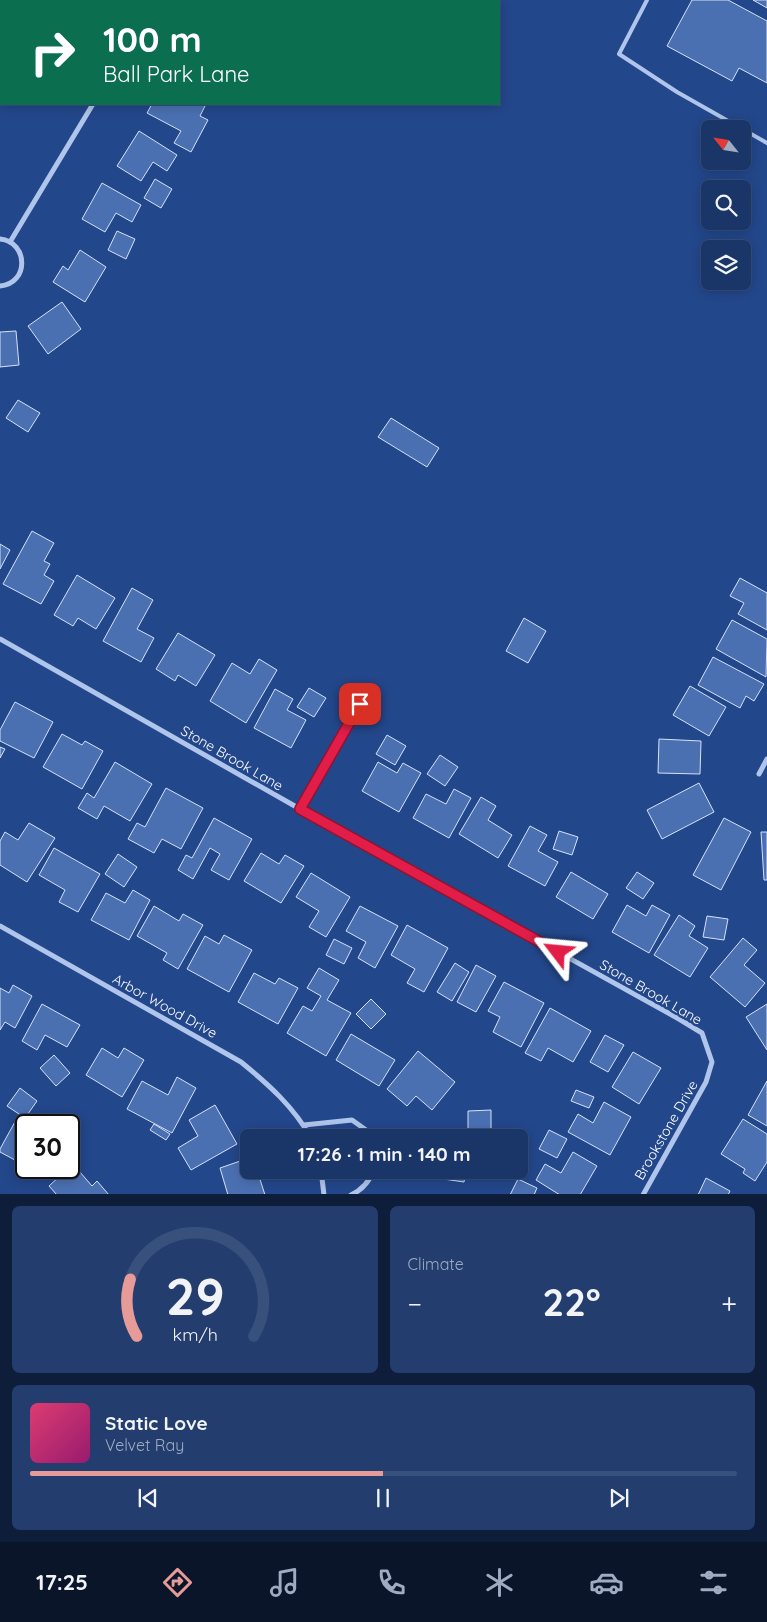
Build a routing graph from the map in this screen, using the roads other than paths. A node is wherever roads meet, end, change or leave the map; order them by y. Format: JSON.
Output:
{"nodes":[{"id":1,"x":647,"y":0,"type":"edge"},
{"id":2,"x":92,"y":105,"type":"edge"},
{"id":3,"x":767,"y":142,"type":"edge"},
{"id":4,"x":0,"y":239,"type":"edge"},
{"id":5,"x":10,"y":242,"type":"junction"},
{"id":6,"x":0,"y":286,"type":"edge"},
{"id":7,"x":0,"y":639,"type":"edge"},
{"id":8,"x":360,"y":704,"type":"dead end"},
{"id":9,"x":767,"y":759,"type":"edge"},
{"id":10,"x":759,"y":774,"type":"dead end"},
{"id":11,"x":300,"y":809,"type":"junction"},
{"id":12,"x":0,"y":926,"type":"edge"},
{"id":13,"x":708,"y":1048,"type":"joint"},
{"id":14,"x":304,"y":1125,"type":"junction"},
{"id":15,"x":306,"y":1129,"type":"edge"},
{"id":16,"x":365,"y":1129,"type":"edge"},
{"id":17,"x":322,"y":1179,"type":"edge"},
{"id":18,"x":370,"y":1179,"type":"edge"},
{"id":19,"x":324,"y":1194,"type":"edge"},
{"id":20,"x":351,"y":1194,"type":"edge"},
{"id":21,"x":643,"y":1194,"type":"edge"}],
"edges":[{"from":1,"to":3,"type":"lane"},
{"from":2,"to":5,"type":"street"},
{"from":4,"to":5,"type":"street"},
{"from":5,"to":6,"type":"street"},
{"from":7,"to":11,"type":"street","name":"Stone Brook Lane"},
{"from":8,"to":11,"type":"street"},
{"from":9,"to":10,"type":"street"},
{"from":11,"to":13,"type":"street","name":"Stone Brook Lane"},
{"from":12,"to":14,"type":"street","name":"Arbor Wood Drive"},
{"from":13,"to":21,"type":"street","name":"Brookstone Drive"},
{"from":14,"to":15,"type":"street","name":"Arbor Wood Drive"},
{"from":14,"to":16,"type":"street"},
{"from":17,"to":19,"type":"street"},
{"from":18,"to":20,"type":"street"}]}
